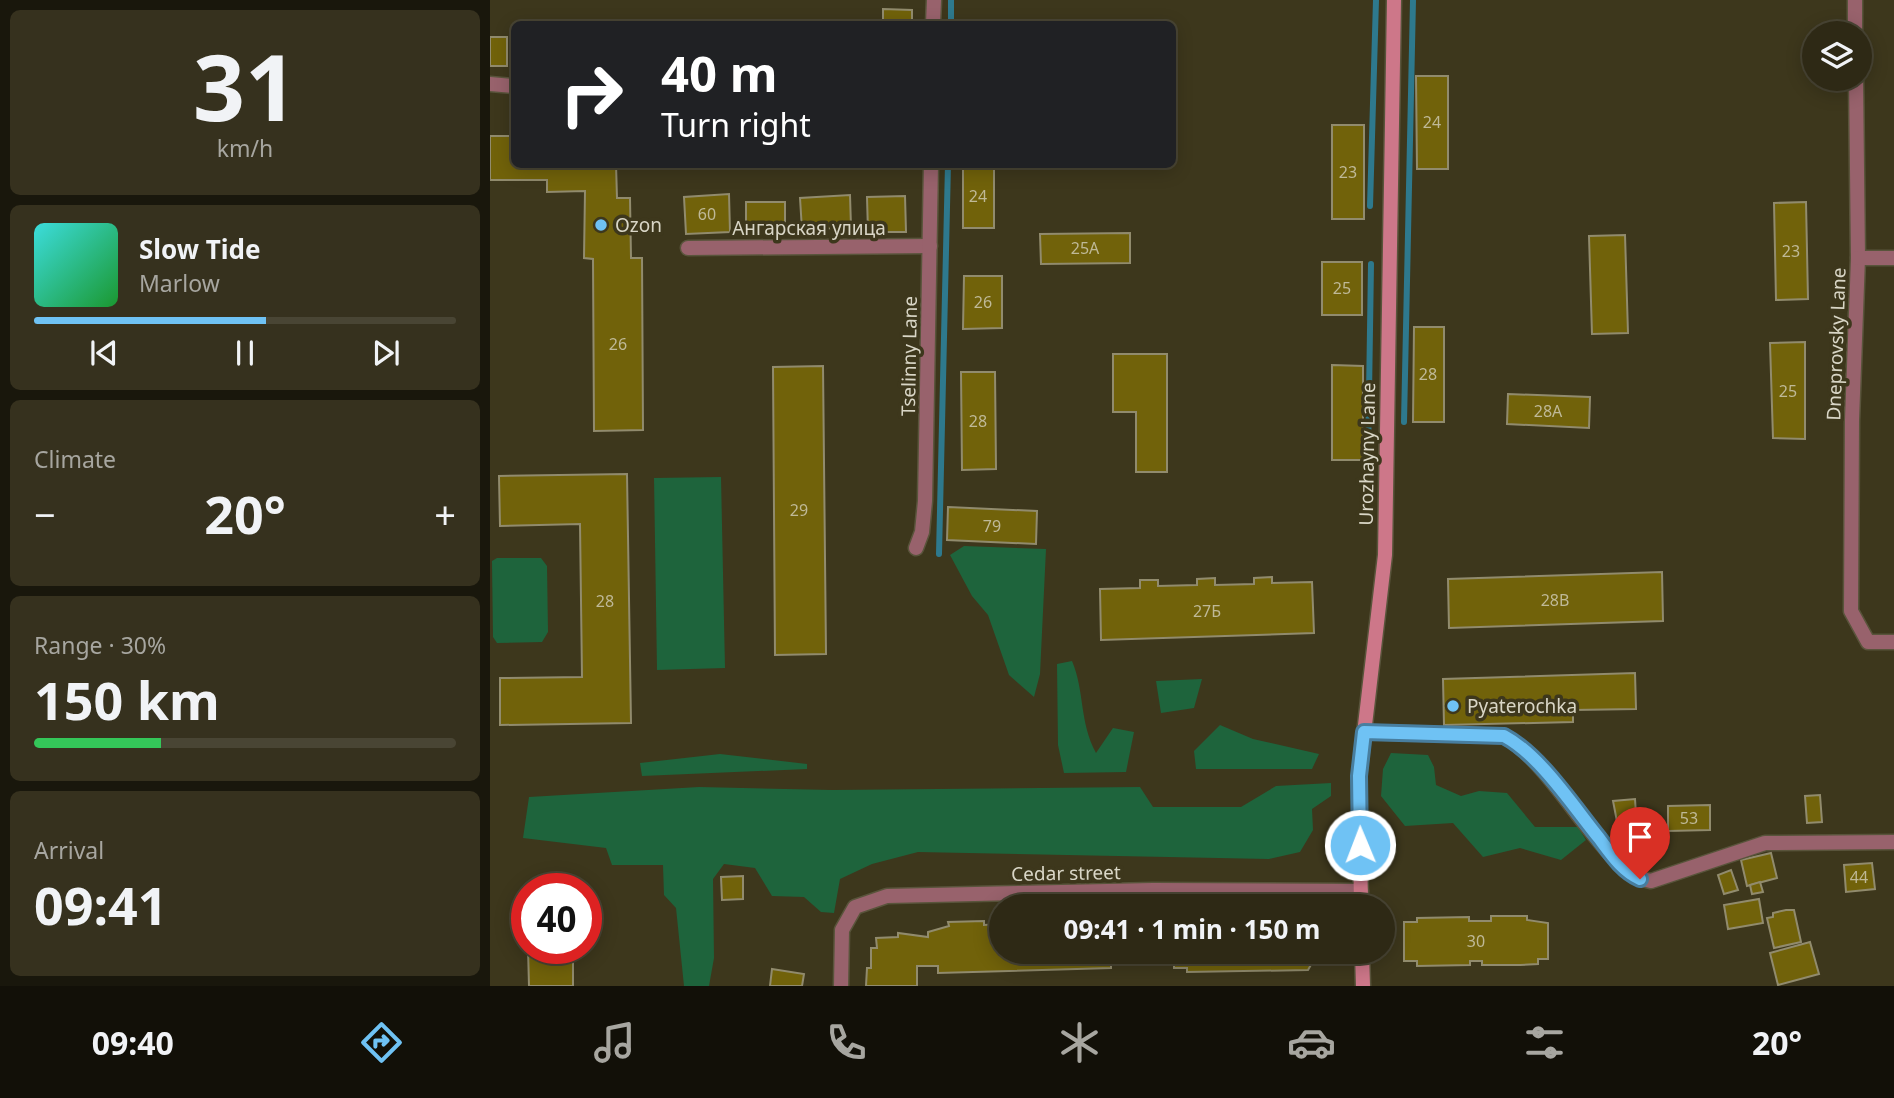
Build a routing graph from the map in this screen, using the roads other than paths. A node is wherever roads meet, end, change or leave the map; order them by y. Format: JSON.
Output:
{"nodes":[{"id":1,"x":934,"y":0,"type":"edge"},
{"id":2,"x":1394,"y":0,"type":"edge"},
{"id":3,"x":1855,"y":0,"type":"edge"},
{"id":4,"x":933,"y":21,"type":"edge"},
{"id":5,"x":1855,"y":21,"type":"edge"},
{"id":6,"x":490,"y":84,"type":"edge"},
{"id":7,"x":511,"y":86,"type":"edge"},
{"id":8,"x":1856,"y":91,"type":"edge"},
{"id":9,"x":931,"y":168,"type":"edge"},
{"id":10,"x":930,"y":246,"type":"junction"},
{"id":11,"x":688,"y":248,"type":"dead end"},
{"id":12,"x":1858,"y":258,"type":"junction"},
{"id":13,"x":1894,"y":258,"type":"edge"},
{"id":14,"x":916,"y":548,"type":"dead end"},
{"id":15,"x":1894,"y":642,"type":"edge"},
{"id":16,"x":1364,"y":732,"type":"junction"},
{"id":17,"x":1894,"y":842,"type":"edge"},
{"id":18,"x":1361,"y":891,"type":"joint"},
{"id":19,"x":1362,"y":964,"type":"edge"},
{"id":20,"x":841,"y":986,"type":"edge"},
{"id":21,"x":1363,"y":986,"type":"edge"}],
"edges":[{"from":1,"to":4,"type":"street"},
{"from":2,"to":16,"type":"street","name":"Urozhayny Lane"},
{"from":3,"to":5,"type":"street"},
{"from":6,"to":7,"type":"street"},
{"from":8,"to":12,"type":"street","name":"Dneprovsky Lane"},
{"from":9,"to":10,"type":"street","name":"Tselinny Lane"},
{"from":10,"to":11,"type":"street","name":"Ангарская улица"},
{"from":10,"to":14,"type":"street","name":"Tselinny Lane"},
{"from":12,"to":13,"type":"street"},
{"from":12,"to":15,"type":"street","name":"Dneprovsky Lane"},
{"from":16,"to":17,"type":"street"},
{"from":16,"to":18,"type":"street","name":"Urozhayny Lane"},
{"from":18,"to":20,"type":"street","name":"Cedar street"},
{"from":19,"to":21,"type":"street"}]}
